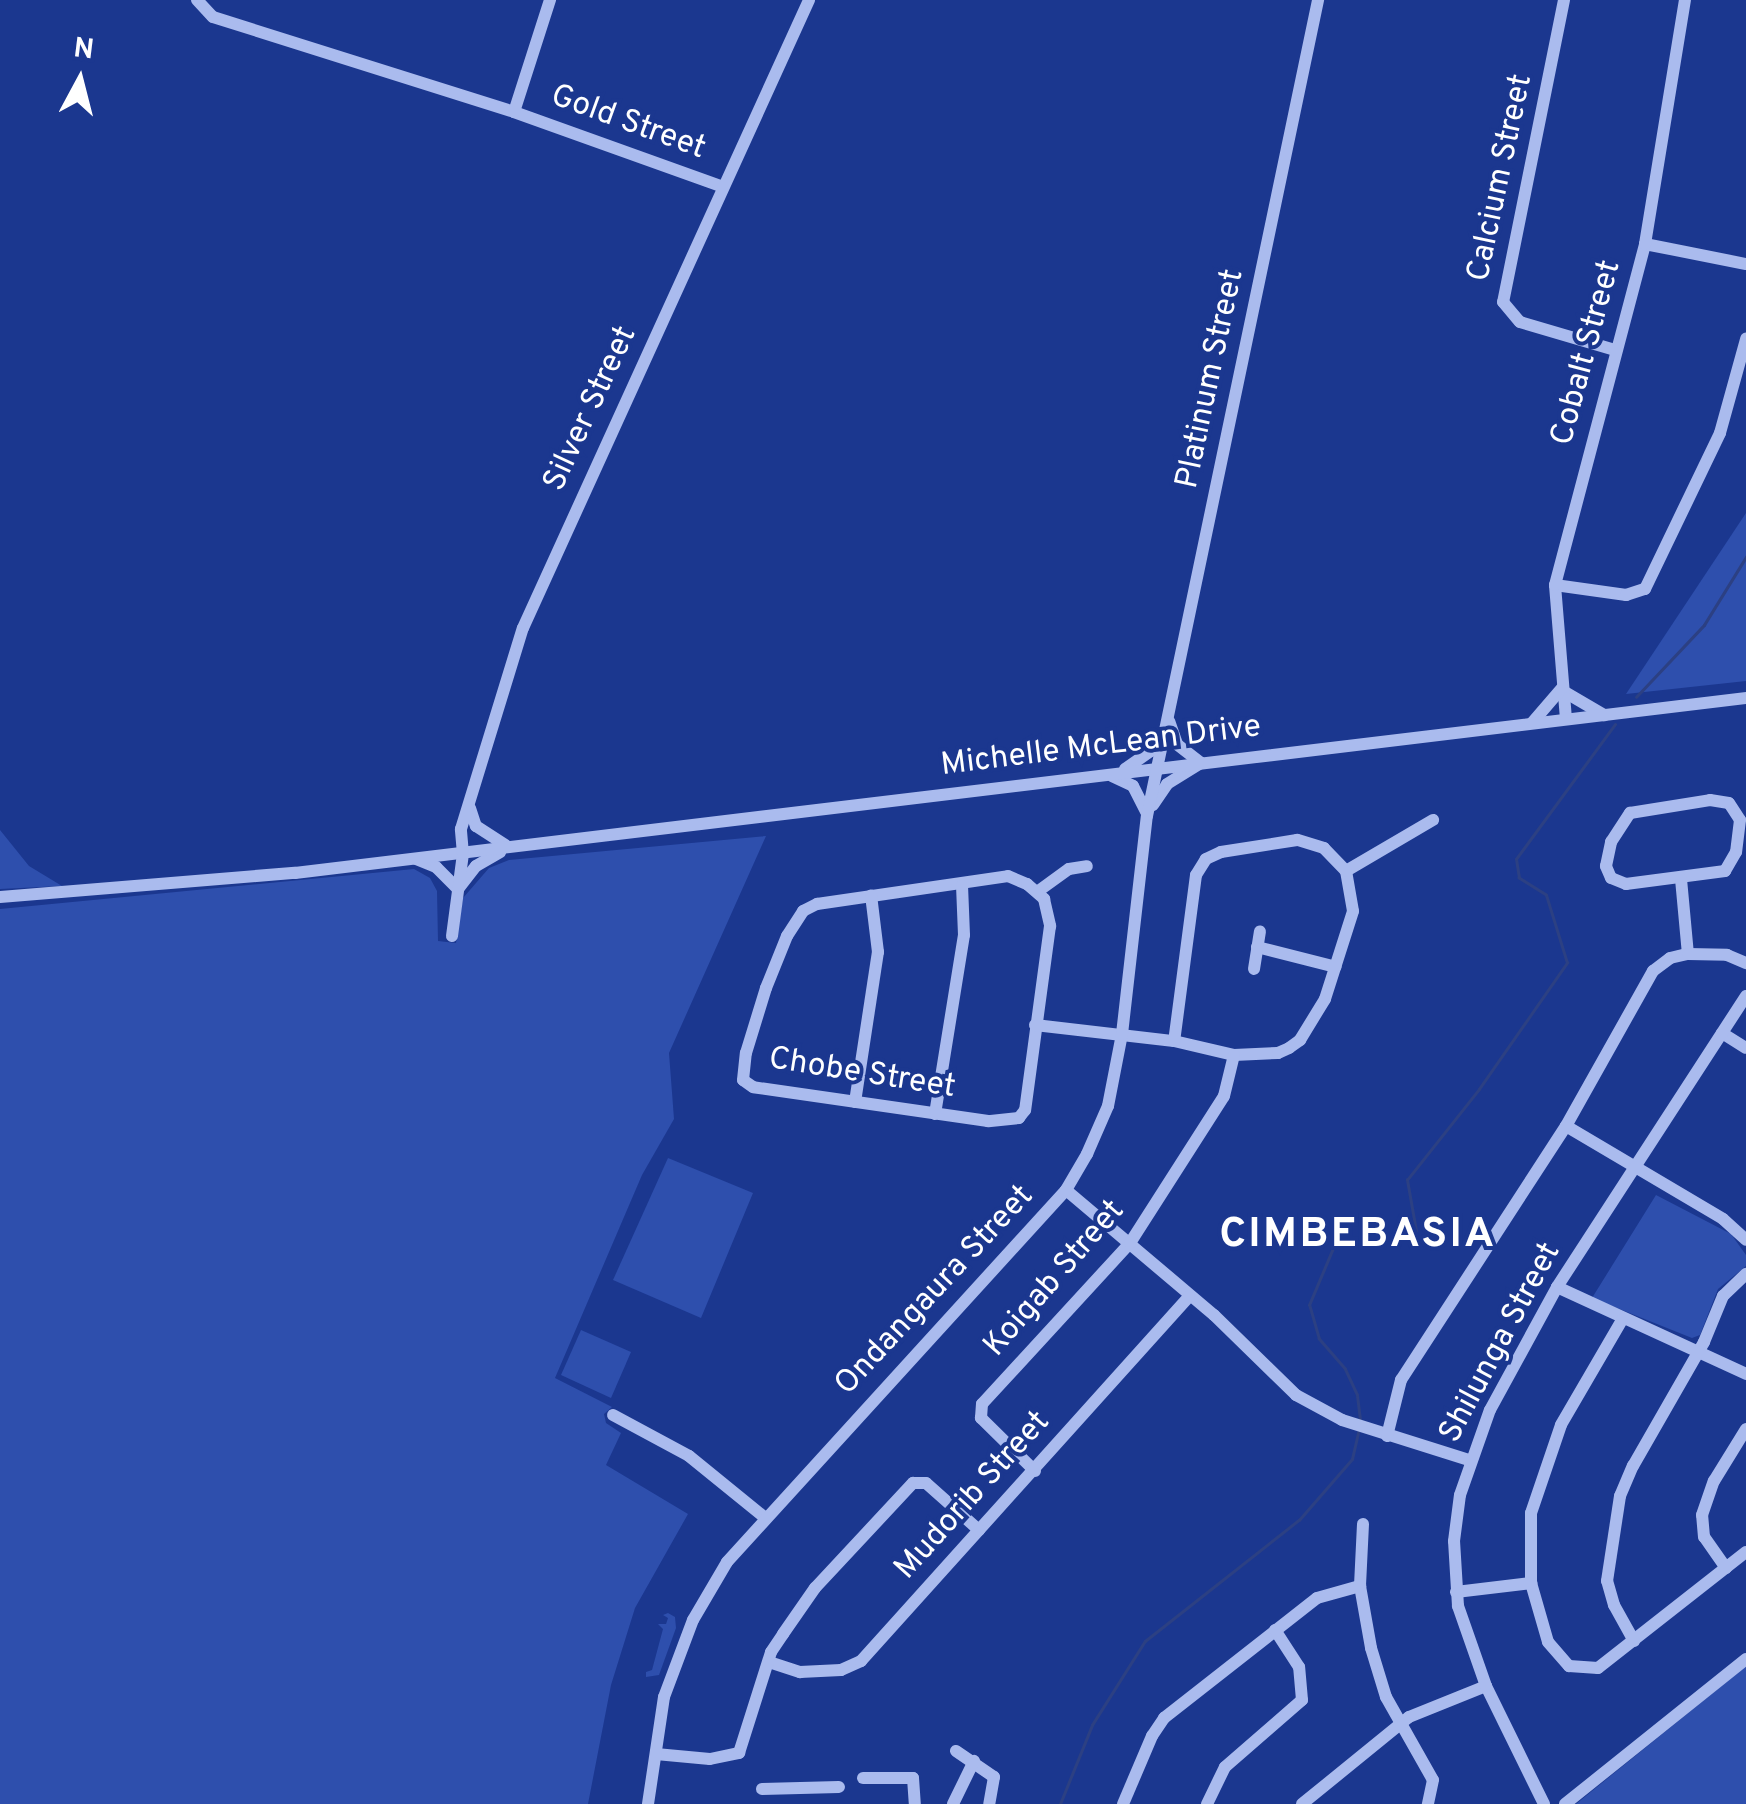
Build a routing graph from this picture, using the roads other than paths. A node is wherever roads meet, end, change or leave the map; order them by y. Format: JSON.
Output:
{"nodes":[{"id":1,"x":198,"y":0,"type":"edge"},
{"id":2,"x":550,"y":0,"type":"edge"},
{"id":3,"x":809,"y":0,"type":"edge"},
{"id":4,"x":1318,"y":0,"type":"edge"},
{"id":5,"x":1564,"y":0,"type":"edge"},
{"id":6,"x":1685,"y":0,"type":"edge"},
{"id":7,"x":514,"y":112,"type":"junction"},
{"id":8,"x":723,"y":186,"type":"junction"},
{"id":9,"x":1645,"y":244,"type":"junction"},
{"id":10,"x":1746,"y":264,"type":"edge"},
{"id":11,"x":1746,"y":339,"type":"edge"},
{"id":12,"x":1614,"y":350,"type":"junction"},
{"id":13,"x":1555,"y":585,"type":"junction"},
{"id":14,"x":1563,"y":690,"type":"junction"},
{"id":15,"x":1746,"y":698,"type":"edge"},
{"id":16,"x":1604,"y":714,"type":"junction"},
{"id":17,"x":1566,"y":720,"type":"junction"},
{"id":18,"x":1169,"y":721,"type":"junction"},
{"id":19,"x":1532,"y":723,"type":"junction"},
{"id":20,"x":1200,"y":764,"type":"junction"},
{"id":21,"x":1157,"y":769,"type":"junction"},
{"id":22,"x":1110,"y":775,"type":"junction"},
{"id":23,"x":470,"y":800,"type":"junction"},
{"id":24,"x":1147,"y":816,"type":"junction"},
{"id":25,"x":1433,"y":820,"type":"dead end"},
{"id":26,"x":512,"y":847,"type":"junction"},
{"id":27,"x":463,"y":854,"type":"junction"},
{"id":28,"x":414,"y":858,"type":"junction"},
{"id":29,"x":1087,"y":866,"type":"dead end"},
{"id":30,"x":1346,"y":871,"type":"junction"},
{"id":31,"x":1680,"y":879,"type":"junction"},
{"id":32,"x":962,"y":886,"type":"junction"},
{"id":33,"x":458,"y":889,"type":"junction"},
{"id":34,"x":1038,"y":892,"type":"junction"},
{"id":35,"x":872,"y":896,"type":"junction"},
{"id":36,"x":0,"y":897,"type":"edge"},
{"id":37,"x":1260,"y":930,"type":"dead end"},
{"id":38,"x":452,"y":936,"type":"dead end"},
{"id":39,"x":1258,"y":947,"type":"junction"},
{"id":40,"x":1688,"y":954,"type":"junction"},
{"id":41,"x":1746,"y":963,"type":"edge"},
{"id":42,"x":1336,"y":967,"type":"junction"},
{"id":43,"x":1254,"y":969,"type":"dead end"},
{"id":44,"x":1746,"y":996,"type":"edge"},
{"id":45,"x":1036,"y":1025,"type":"junction"},
{"id":46,"x":1722,"y":1032,"type":"junction"},
{"id":47,"x":1122,"y":1034,"type":"junction"},
{"id":48,"x":1174,"y":1041,"type":"junction"},
{"id":49,"x":1746,"y":1048,"type":"edge"},
{"id":50,"x":1234,"y":1055,"type":"junction"},
{"id":51,"x":855,"y":1102,"type":"junction"},
{"id":52,"x":935,"y":1114,"type":"junction"},
{"id":53,"x":1566,"y":1126,"type":"junction"},
{"id":54,"x":1634,"y":1168,"type":"junction"},
{"id":55,"x":1066,"y":1190,"type":"junction"},
{"id":56,"x":1746,"y":1240,"type":"edge"},
{"id":57,"x":1130,"y":1244,"type":"junction"},
{"id":58,"x":1746,"y":1274,"type":"edge"},
{"id":59,"x":1557,"y":1287,"type":"junction"},
{"id":60,"x":1190,"y":1298,"type":"junction"},
{"id":61,"x":1622,"y":1320,"type":"junction"},
{"id":62,"x":1698,"y":1350,"type":"junction"},
{"id":63,"x":1746,"y":1374,"type":"edge"},
{"id":64,"x":613,"y":1416,"type":"dead end"},
{"id":65,"x":1746,"y":1430,"type":"edge"},
{"id":66,"x":1386,"y":1436,"type":"junction"},
{"id":67,"x":1470,"y":1460,"type":"junction"},
{"id":68,"x":1035,"y":1471,"type":"junction"},
{"id":69,"x":764,"y":1517,"type":"junction"},
{"id":70,"x":1363,"y":1524,"type":"dead end"},
{"id":71,"x":979,"y":1530,"type":"junction"},
{"id":72,"x":1746,"y":1552,"type":"edge"},
{"id":73,"x":1726,"y":1568,"type":"junction"},
{"id":74,"x":1531,"y":1584,"type":"junction"},
{"id":75,"x":1360,"y":1586,"type":"junction"},
{"id":76,"x":1456,"y":1592,"type":"junction"},
{"id":77,"x":1275,"y":1630,"type":"junction"},
{"id":78,"x":1634,"y":1641,"type":"junction"},
{"id":79,"x":1746,"y":1659,"type":"edge"},
{"id":80,"x":769,"y":1662,"type":"junction"},
{"id":81,"x":1486,"y":1686,"type":"junction"},
{"id":82,"x":1401,"y":1725,"type":"junction"},
{"id":83,"x":956,"y":1751,"type":"dead end"},
{"id":84,"x":656,"y":1754,"type":"junction"},
{"id":85,"x":974,"y":1760,"type":"junction"},
{"id":86,"x":863,"y":1778,"type":"dead end"},
{"id":87,"x":839,"y":1787,"type":"dead end"},
{"id":88,"x":797,"y":1788,"type":"junction"},
{"id":89,"x":762,"y":1789,"type":"dead end"},
{"id":90,"x":648,"y":1804,"type":"edge"},
{"id":91,"x":796,"y":1804,"type":"edge"},
{"id":92,"x":915,"y":1804,"type":"edge"},
{"id":93,"x":953,"y":1804,"type":"edge"},
{"id":94,"x":990,"y":1804,"type":"edge"},
{"id":95,"x":1123,"y":1804,"type":"edge"},
{"id":96,"x":1208,"y":1804,"type":"edge"},
{"id":97,"x":1302,"y":1804,"type":"edge"},
{"id":98,"x":1428,"y":1804,"type":"edge"},
{"id":99,"x":1544,"y":1804,"type":"edge"},
{"id":100,"x":1565,"y":1804,"type":"edge"}],
"edges":[{"from":1,"to":7,"type":"street","name":"Gold Street"},
{"from":2,"to":7,"type":"street","name":"Gold Street"},
{"from":3,"to":8,"type":"street","name":"Silver Street"},
{"from":4,"to":18,"type":"street","name":"Platinum Street"},
{"from":5,"to":12,"type":"street","name":"Calcium Street"},
{"from":6,"to":9,"type":"street","name":"Cobalt Street"},
{"from":7,"to":8,"type":"street","name":"Gold Street"},
{"from":8,"to":23,"type":"street","name":"Silver Street"},
{"from":9,"to":10,"type":"street"},
{"from":9,"to":12,"type":"street","name":"Cobalt Street"},
{"from":11,"to":13,"type":"street"},
{"from":12,"to":13,"type":"street","name":"Cobalt Street"},
{"from":13,"to":14,"type":"street","name":"Cobalt Street"},
{"from":14,"to":16,"type":"street"},
{"from":14,"to":17,"type":"street","name":"Cobalt Street"},
{"from":14,"to":19,"type":"street"},
{"from":15,"to":16,"type":"street","name":"Michelle McLean Drive"},
{"from":16,"to":17,"type":"street","name":"Michelle McLean Drive"},
{"from":17,"to":19,"type":"street","name":"Michelle McLean Drive"},
{"from":18,"to":20,"type":"street"},
{"from":18,"to":21,"type":"street","name":"Platinum Street"},
{"from":18,"to":22,"type":"street"},
{"from":19,"to":20,"type":"street","name":"Michelle McLean Drive"},
{"from":20,"to":21,"type":"street","name":"Michelle McLean Drive"},
{"from":20,"to":24,"type":"street"},
{"from":21,"to":22,"type":"street","name":"Michelle McLean Drive"},
{"from":21,"to":24,"type":"street","name":"Ondangaura Street"},
{"from":22,"to":24,"type":"street"},
{"from":22,"to":26,"type":"street","name":"Michelle McLean Drive"},
{"from":23,"to":26,"type":"street"},
{"from":23,"to":27,"type":"street","name":"Silver Street"},
{"from":24,"to":47,"type":"street","name":"Ondangaura Street"},
{"from":25,"to":30,"type":"street"},
{"from":26,"to":27,"type":"street","name":"Michelle McLean Drive"},
{"from":26,"to":33,"type":"street"},
{"from":27,"to":28,"type":"street","name":"Michelle McLean Drive"},
{"from":27,"to":33,"type":"street","name":"Silver Street"},
{"from":28,"to":33,"type":"street"},
{"from":28,"to":36,"type":"street","name":"Michelle McLean Drive"},
{"from":29,"to":34,"type":"street"},
{"from":30,"to":42,"type":"street"},
{"from":30,"to":48,"type":"street"},
{"from":31,"to":31,"type":"street"},
{"from":31,"to":40,"type":"street"},
{"from":32,"to":34,"type":"street","name":"Chobe Street"},
{"from":32,"to":35,"type":"street","name":"Chobe Street"},
{"from":32,"to":52,"type":"street"},
{"from":33,"to":38,"type":"street","name":"Silver Street"},
{"from":34,"to":45,"type":"street","name":"Chobe Street"},
{"from":35,"to":51,"type":"street"},
{"from":35,"to":51,"type":"street","name":"Chobe Street"},
{"from":37,"to":39,"type":"street"},
{"from":39,"to":42,"type":"street"},
{"from":39,"to":43,"type":"street"},
{"from":40,"to":41,"type":"street"},
{"from":40,"to":53,"type":"street"},
{"from":42,"to":50,"type":"street"},
{"from":44,"to":46,"type":"street","name":"Shilunga Street"},
{"from":45,"to":47,"type":"street"},
{"from":45,"to":52,"type":"street","name":"Chobe Street"},
{"from":46,"to":49,"type":"street"},
{"from":46,"to":54,"type":"street","name":"Shilunga Street"},
{"from":47,"to":48,"type":"street"},
{"from":47,"to":55,"type":"street","name":"Ondangaura Street"},
{"from":48,"to":50,"type":"street"},
{"from":50,"to":57,"type":"street","name":"Koigab Street"},
{"from":51,"to":52,"type":"street","name":"Chobe Street"},
{"from":53,"to":54,"type":"street"},
{"from":53,"to":66,"type":"street"},
{"from":54,"to":56,"type":"street"},
{"from":54,"to":59,"type":"street","name":"Shilunga Street"},
{"from":55,"to":57,"type":"street"},
{"from":55,"to":69,"type":"street","name":"Ondangaura Street"},
{"from":57,"to":60,"type":"street"},
{"from":57,"to":68,"type":"street","name":"Koigab Street"},
{"from":58,"to":62,"type":"street"},
{"from":59,"to":61,"type":"street"},
{"from":59,"to":67,"type":"street","name":"Shilunga Street"},
{"from":60,"to":66,"type":"street"},
{"from":60,"to":68,"type":"street","name":"Mudorib Street"},
{"from":61,"to":62,"type":"street"},
{"from":61,"to":74,"type":"street"},
{"from":62,"to":63,"type":"street"},
{"from":62,"to":78,"type":"street"},
{"from":64,"to":69,"type":"street"},
{"from":65,"to":73,"type":"street"},
{"from":66,"to":67,"type":"street"},
{"from":67,"to":76,"type":"street","name":"Shilunga Street"},
{"from":68,"to":71,"type":"street","name":"Mudorib Street"},
{"from":69,"to":84,"type":"street","name":"Ondangaura Street"},
{"from":70,"to":75,"type":"street"},
{"from":71,"to":80,"type":"street","name":"Mudorib Street"},
{"from":71,"to":80,"type":"street"},
{"from":72,"to":73,"type":"street"},
{"from":73,"to":78,"type":"street"},
{"from":74,"to":76,"type":"street"},
{"from":74,"to":78,"type":"street"},
{"from":75,"to":77,"type":"street"},
{"from":75,"to":82,"type":"street"},
{"from":76,"to":81,"type":"street","name":"Shilunga Street"},
{"from":77,"to":95,"type":"street"},
{"from":77,"to":96,"type":"street"},
{"from":79,"to":100,"type":"street"},
{"from":80,"to":84,"type":"street"},
{"from":81,"to":82,"type":"street"},
{"from":81,"to":99,"type":"street","name":"Shilunga Street"},
{"from":82,"to":97,"type":"street"},
{"from":82,"to":98,"type":"street"},
{"from":83,"to":85,"type":"street"},
{"from":84,"to":90,"type":"street","name":"Ondangaura Street"},
{"from":85,"to":93,"type":"street"},
{"from":85,"to":94,"type":"street"},
{"from":86,"to":92,"type":"street"},
{"from":87,"to":88,"type":"street"},
{"from":88,"to":89,"type":"street"},
{"from":88,"to":91,"type":"street"}]}
